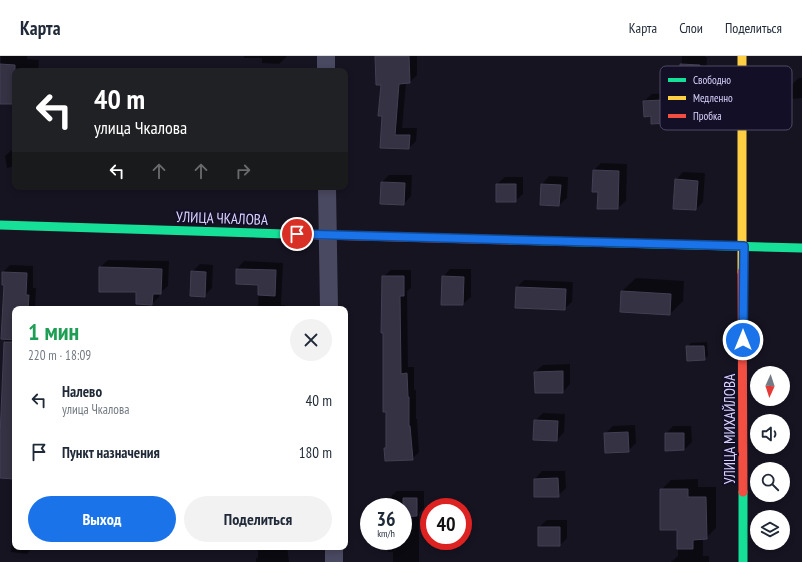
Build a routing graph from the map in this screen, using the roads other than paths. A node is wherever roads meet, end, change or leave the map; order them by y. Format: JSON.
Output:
{"nodes":[{"id":1,"x":326,"y":56,"type":"edge"},
{"id":2,"x":742,"y":56,"type":"edge"},
{"id":3,"x":742,"y":66,"type":"edge"},
{"id":4,"x":326,"y":68,"type":"edge"},
{"id":5,"x":743,"y":130,"type":"edge"},
{"id":6,"x":327,"y":190,"type":"edge"},
{"id":7,"x":0,"y":225,"type":"edge"},
{"id":8,"x":328,"y":235,"type":"junction"},
{"id":9,"x":744,"y":246,"type":"junction"},
{"id":10,"x":802,"y":248,"type":"edge"},
{"id":11,"x":329,"y":306,"type":"edge"},
{"id":12,"x":334,"y":550,"type":"edge"},
{"id":13,"x":334,"y":562,"type":"edge"},
{"id":14,"x":743,"y":562,"type":"edge"}],
"edges":[{"from":1,"to":4,"type":"street"},
{"from":2,"to":3,"type":"street","name":"УЛИЦА МИХАЙЛОВА"},
{"from":5,"to":9,"type":"street","name":"УЛИЦА МИХАЙЛОВА"},
{"from":6,"to":8,"type":"street"},
{"from":7,"to":8,"type":"street","name":"УЛИЦА ЧКАЛОВА"},
{"from":8,"to":9,"type":"street","name":"УЛИЦА ЧКАЛОВА"},
{"from":8,"to":11,"type":"street"},
{"from":9,"to":10,"type":"street","name":"УЛИЦА ЧКАЛОВА"},
{"from":9,"to":14,"type":"street","name":"УЛИЦА МИХАЙЛОВА"},
{"from":12,"to":13,"type":"street"}]}
